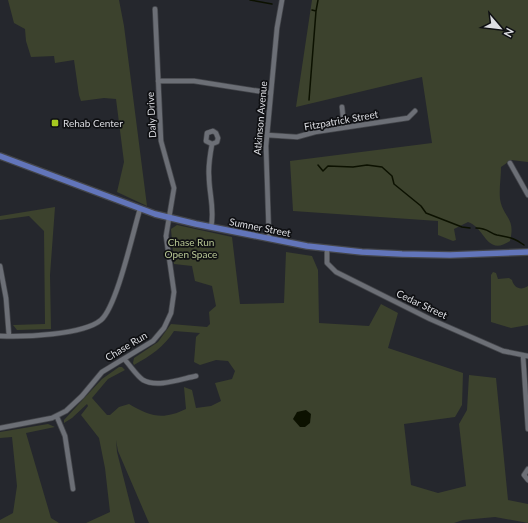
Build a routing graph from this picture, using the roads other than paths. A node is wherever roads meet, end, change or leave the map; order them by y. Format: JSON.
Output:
{"nodes":[{"id":1,"x":282,"y":0,"type":"edge"},
{"id":2,"x":155,"y":9,"type":"dead end"},
{"id":3,"x":158,"y":81,"type":"junction"},
{"id":4,"x":271,"y":93,"type":"junction"},
{"id":5,"x":342,"y":106,"type":"dead end"},
{"id":6,"x":415,"y":111,"type":"dead end"},
{"id":7,"x":344,"y":127,"type":"junction"},
{"id":8,"x":267,"y":135,"type":"junction"},
{"id":9,"x":212,"y":144,"type":"dead end"},
{"id":10,"x":0,"y":156,"type":"edge"},
{"id":11,"x":510,"y":163,"type":"dead end"},
{"id":12,"x":528,"y":195,"type":"edge"},
{"id":13,"x":140,"y":209,"type":"junction"},
{"id":14,"x":170,"y":218,"type":"junction"},
{"id":15,"x":211,"y":227,"type":"junction"},
{"id":16,"x":269,"y":238,"type":"junction"},
{"id":17,"x":327,"y":248,"type":"junction"},
{"id":18,"x":528,"y":252,"type":"edge"},
{"id":19,"x":0,"y":266,"type":"edge"},
{"id":20,"x":0,"y":336,"type":"edge"},
{"id":21,"x":9,"y":336,"type":"junction"},
{"id":22,"x":526,"y":356,"type":"edge"},
{"id":23,"x":124,"y":359,"type":"junction"},
{"id":24,"x":196,"y":376,"type":"dead end"},
{"id":25,"x":57,"y":417,"type":"junction"},
{"id":26,"x":0,"y":428,"type":"edge"},
{"id":27,"x":528,"y":429,"type":"edge"},
{"id":28,"x":528,"y":469,"type":"edge"},
{"id":29,"x":528,"y":480,"type":"edge"},
{"id":30,"x":73,"y":489,"type":"dead end"}],
"edges":[{"from":1,"to":4,"type":"street","name":"Atkinson Avenue"},
{"from":2,"to":3,"type":"street","name":"Daly Drive"},
{"from":3,"to":4,"type":"street"},
{"from":3,"to":14,"type":"street","name":"Daly Drive"},
{"from":4,"to":8,"type":"street","name":"Atkinson Avenue"},
{"from":5,"to":7,"type":"street"},
{"from":6,"to":7,"type":"street","name":"Fitzpatrick Street"},
{"from":7,"to":8,"type":"street","name":"Fitzpatrick Street"},
{"from":8,"to":16,"type":"street","name":"Atkinson Avenue"},
{"from":9,"to":15,"type":"street"},
{"from":10,"to":13,"type":"main road","name":"Sumner Street"},
{"from":11,"to":12,"type":"street"},
{"from":13,"to":14,"type":"main road","name":"Sumner Street"},
{"from":13,"to":21,"type":"street"},
{"from":14,"to":15,"type":"main road","name":"Sumner Street"},
{"from":14,"to":23,"type":"street","name":"Chase Run"},
{"from":15,"to":16,"type":"main road","name":"Sumner Street"},
{"from":16,"to":17,"type":"main road","name":"Sumner Street"},
{"from":17,"to":18,"type":"main road","name":"Sumner Street"},
{"from":17,"to":22,"type":"street","name":"Cedar Street"},
{"from":19,"to":21,"type":"street"},
{"from":20,"to":21,"type":"street"},
{"from":22,"to":27,"type":"street"},
{"from":23,"to":24,"type":"street"},
{"from":23,"to":25,"type":"street","name":"Chase Run"},
{"from":25,"to":26,"type":"street","name":"Chase Run"},
{"from":25,"to":30,"type":"street"},
{"from":28,"to":29,"type":"street"}]}
